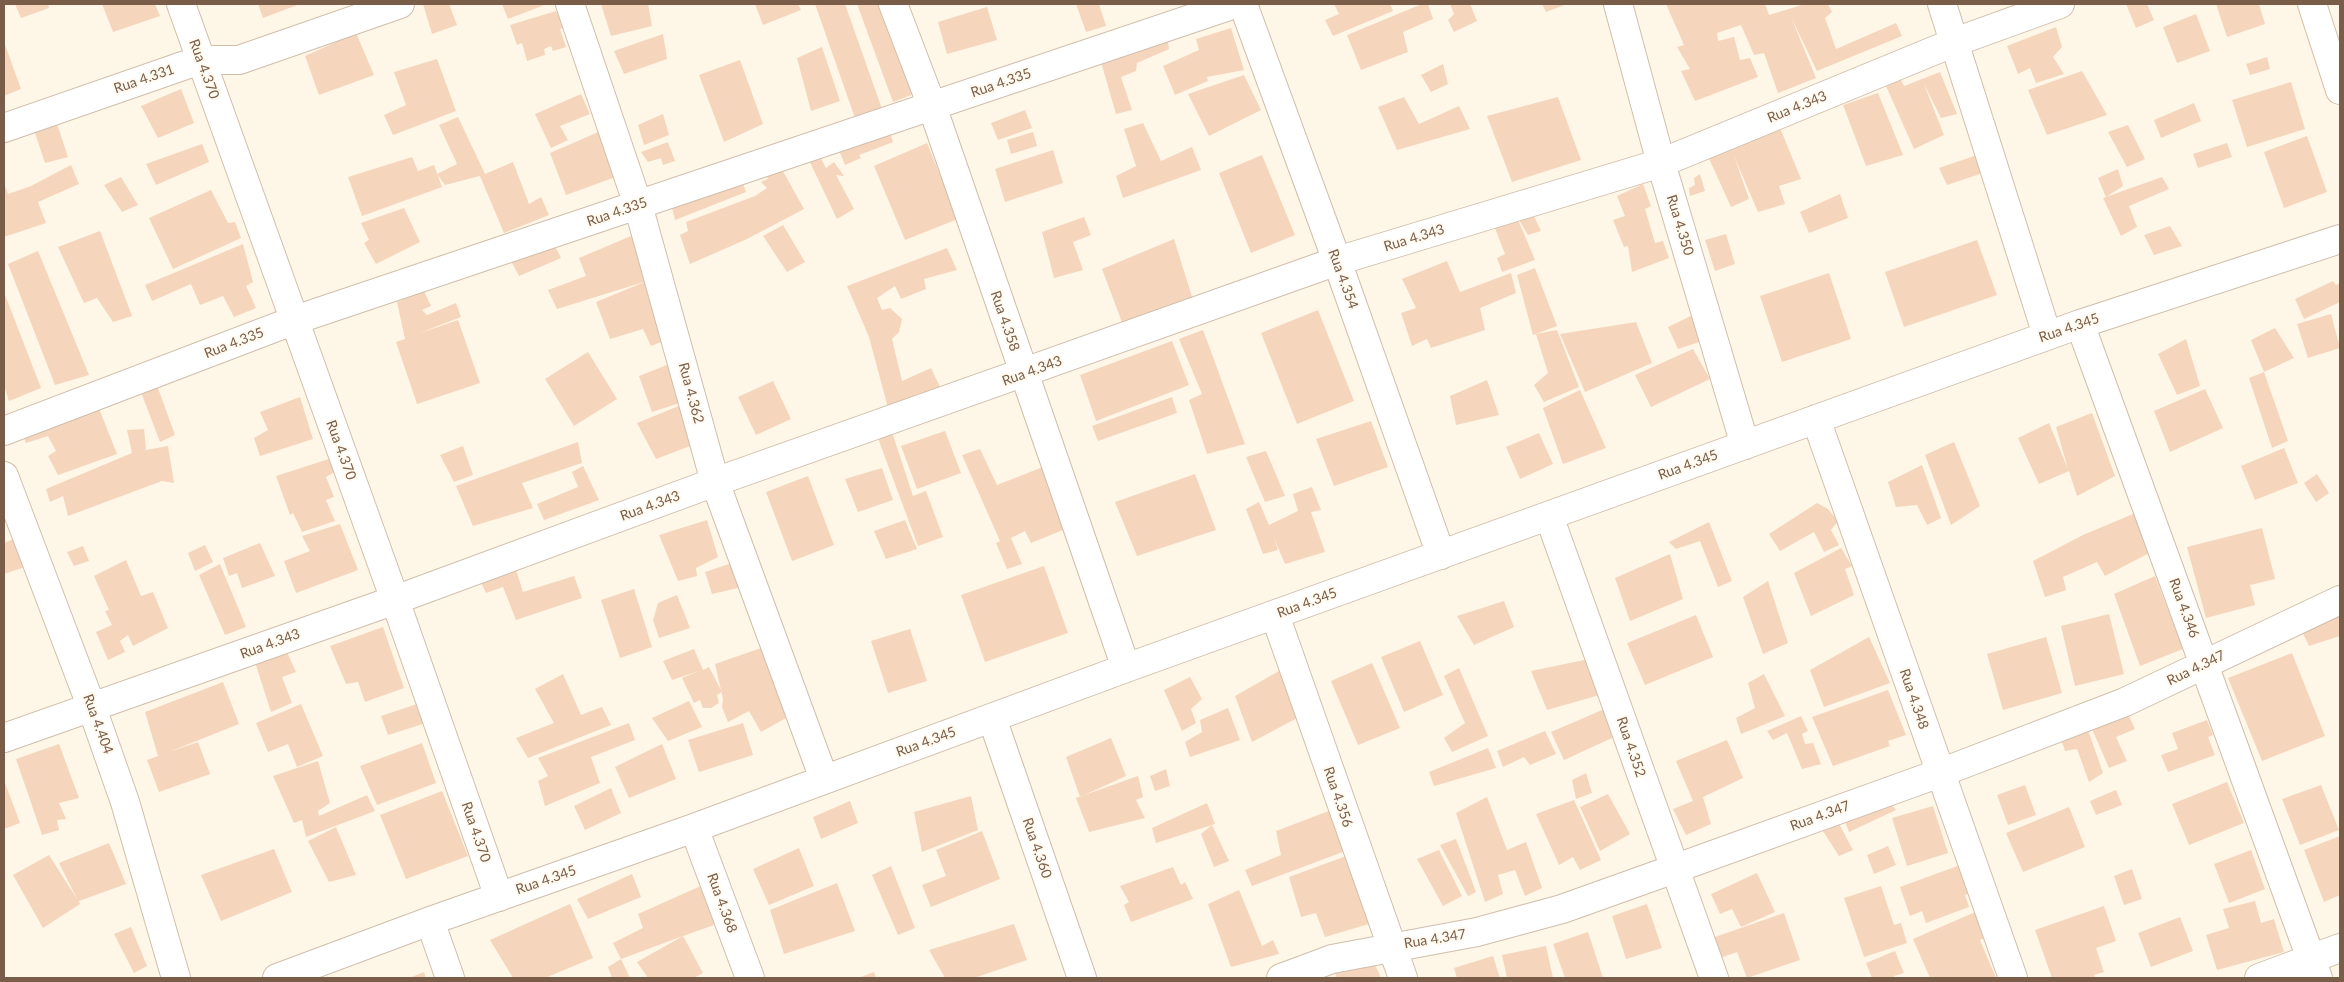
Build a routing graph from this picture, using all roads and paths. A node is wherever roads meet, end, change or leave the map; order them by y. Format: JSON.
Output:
{"nodes":[{"id":1,"x":181,"y":4,"type":"edge"},
{"id":2,"x":400,"y":4,"type":"edge"},
{"id":3,"x":570,"y":4,"type":"edge"},
{"id":4,"x":893,"y":4,"type":"edge"},
{"id":5,"x":1235,"y":4,"type":"edge"},
{"id":6,"x":1243,"y":4,"type":"edge"},
{"id":7,"x":1618,"y":4,"type":"edge"},
{"id":8,"x":1942,"y":4,"type":"edge"},
{"id":9,"x":2060,"y":4,"type":"edge"},
{"id":10,"x":2312,"y":4,"type":"edge"},
{"id":11,"x":1955,"y":42,"type":"junction"},
{"id":12,"x":200,"y":60,"type":"junction"},
{"id":13,"x":2340,"y":90,"type":"edge"},
{"id":14,"x":932,"y":106,"type":"junction"},
{"id":15,"x":4,"y":128,"type":"edge"},
{"id":16,"x":1661,"y":163,"type":"junction"},
{"id":17,"x":638,"y":205,"type":"junction"},
{"id":18,"x":2340,"y":239,"type":"edge"},
{"id":19,"x":1337,"y":262,"type":"junction"},
{"id":20,"x":295,"y":320,"type":"junction"},
{"id":21,"x":2080,"y":324,"type":"junction"},
{"id":22,"x":2047,"y":335,"type":"junction"},
{"id":23,"x":1023,"y":374,"type":"junction"},
{"id":24,"x":1816,"y":419,"type":"junction"},
{"id":25,"x":4,"y":431,"type":"edge"},
{"id":26,"x":1745,"y":444,"type":"junction"},
{"id":27,"x":4,"y":476,"type":"edge"},
{"id":28,"x":715,"y":482,"type":"junction"},
{"id":29,"x":1549,"y":516,"type":"junction"},
{"id":30,"x":1440,"y":555,"type":"junction"},
{"id":31,"x":395,"y":600,"type":"junction"},
{"id":32,"x":2340,"y":600,"type":"edge"},
{"id":33,"x":1274,"y":615,"type":"junction"},
{"id":34,"x":2204,"y":664,"type":"junction"},
{"id":35,"x":1126,"y":668,"type":"junction"},
{"id":36,"x":92,"y":708,"type":"junction"},
{"id":37,"x":992,"y":718,"type":"junction"},
{"id":38,"x":4,"y":738,"type":"edge"},
{"id":39,"x":1940,"y":773,"type":"junction"},
{"id":40,"x":824,"y":779,"type":"junction"},
{"id":41,"x":694,"y":828,"type":"junction"},
{"id":42,"x":1674,"y":869,"type":"junction"},
{"id":43,"x":499,"y":897,"type":"junction"},
{"id":44,"x":430,"y":921,"type":"junction"},
{"id":45,"x":1391,"y":946,"type":"junction"},
{"id":46,"x":2340,"y":948,"type":"edge"},
{"id":47,"x":2314,"y":969,"type":"edge"},
{"id":48,"x":176,"y":978,"type":"edge"},
{"id":49,"x":278,"y":978,"type":"edge"},
{"id":50,"x":450,"y":978,"type":"edge"},
{"id":51,"x":750,"y":978,"type":"edge"},
{"id":52,"x":1082,"y":978,"type":"edge"},
{"id":53,"x":1281,"y":978,"type":"edge"},
{"id":54,"x":1403,"y":978,"type":"edge"},
{"id":55,"x":1714,"y":978,"type":"edge"},
{"id":56,"x":2013,"y":978,"type":"edge"},
{"id":57,"x":2259,"y":978,"type":"edge"}],
"edges":[{"from":1,"to":12,"type":"street","name":"Rua 4.370"},
{"from":2,"to":12,"type":"street","name":"Rua 4.331"},
{"from":3,"to":17,"type":"street","name":"Rua 4.362"},
{"from":4,"to":14,"type":"street","name":"Rua 4.358"},
{"from":5,"to":14,"type":"street","name":"Rua 4.335"},
{"from":6,"to":19,"type":"street","name":"Rua 4.354"},
{"from":7,"to":16,"type":"street","name":"Rua 4.350"},
{"from":8,"to":11,"type":"street"},
{"from":9,"to":11,"type":"street","name":"Rua 4.343"},
{"from":10,"to":13,"type":"street"},
{"from":11,"to":16,"type":"street","name":"Rua 4.343"},
{"from":11,"to":22,"type":"street"},
{"from":12,"to":15,"type":"street","name":"Rua 4.331"},
{"from":12,"to":20,"type":"street","name":"Rua 4.370"},
{"from":14,"to":17,"type":"street","name":"Rua 4.335"},
{"from":14,"to":23,"type":"street","name":"Rua 4.358"},
{"from":16,"to":19,"type":"street","name":"Rua 4.343"},
{"from":16,"to":26,"type":"street","name":"Rua 4.350"},
{"from":17,"to":20,"type":"street","name":"Rua 4.335"},
{"from":17,"to":28,"type":"street","name":"Rua 4.362"},
{"from":18,"to":21,"type":"street","name":"Rua 4.345"},
{"from":19,"to":23,"type":"street","name":"Rua 4.343"},
{"from":19,"to":30,"type":"street","name":"Rua 4.354"},
{"from":20,"to":25,"type":"street","name":"Rua 4.335"},
{"from":20,"to":31,"type":"street","name":"Rua 4.370"},
{"from":21,"to":22,"type":"street","name":"Rua 4.345"},
{"from":21,"to":34,"type":"street","name":"Rua 4.346"},
{"from":22,"to":24,"type":"street","name":"Rua 4.345"},
{"from":23,"to":28,"type":"street","name":"Rua 4.343"},
{"from":23,"to":35,"type":"street","name":"Rua 4.358"},
{"from":24,"to":26,"type":"street","name":"Rua 4.345"},
{"from":24,"to":39,"type":"street","name":"Rua 4.348"},
{"from":26,"to":29,"type":"street","name":"Rua 4.345"},
{"from":27,"to":36,"type":"street","name":"Rua 4.404"},
{"from":28,"to":31,"type":"street","name":"Rua 4.343"},
{"from":28,"to":40,"type":"street","name":"Rua 4.362"},
{"from":29,"to":30,"type":"street","name":"Rua 4.345"},
{"from":29,"to":42,"type":"street","name":"Rua 4.352"},
{"from":30,"to":33,"type":"street","name":"Rua 4.345"},
{"from":31,"to":36,"type":"street","name":"Rua 4.343"},
{"from":31,"to":43,"type":"street","name":"Rua 4.370"},
{"from":32,"to":34,"type":"street","name":"Rua 4.347"},
{"from":33,"to":35,"type":"street","name":"Rua 4.345"},
{"from":33,"to":45,"type":"street","name":"Rua 4.356"},
{"from":34,"to":39,"type":"street","name":"Rua 4.347"},
{"from":34,"to":47,"type":"street","name":"Rua 4.346"},
{"from":35,"to":37,"type":"street","name":"Rua 4.345"},
{"from":36,"to":38,"type":"street","name":"Rua 4.343"},
{"from":36,"to":48,"type":"street","name":"Rua 4.404"},
{"from":37,"to":40,"type":"street","name":"Rua 4.345"},
{"from":37,"to":52,"type":"street","name":"Rua 4.360"},
{"from":39,"to":42,"type":"street","name":"Rua 4.347"},
{"from":39,"to":56,"type":"street","name":"Rua 4.348"},
{"from":40,"to":41,"type":"street","name":"Rua 4.345"},
{"from":41,"to":43,"type":"street","name":"Rua 4.345"},
{"from":41,"to":51,"type":"street","name":"Rua 4.368"},
{"from":42,"to":45,"type":"street","name":"Rua 4.347"},
{"from":42,"to":55,"type":"street","name":"Rua 4.352"},
{"from":43,"to":44,"type":"street","name":"Rua 4.345"},
{"from":44,"to":49,"type":"street","name":"Rua 4.345"},
{"from":44,"to":50,"type":"street"},
{"from":45,"to":53,"type":"street","name":"Rua 4.347"},
{"from":45,"to":54,"type":"street","name":"Rua 4.356"},
{"from":46,"to":47,"type":"street"},
{"from":47,"to":57,"type":"street"}]}
